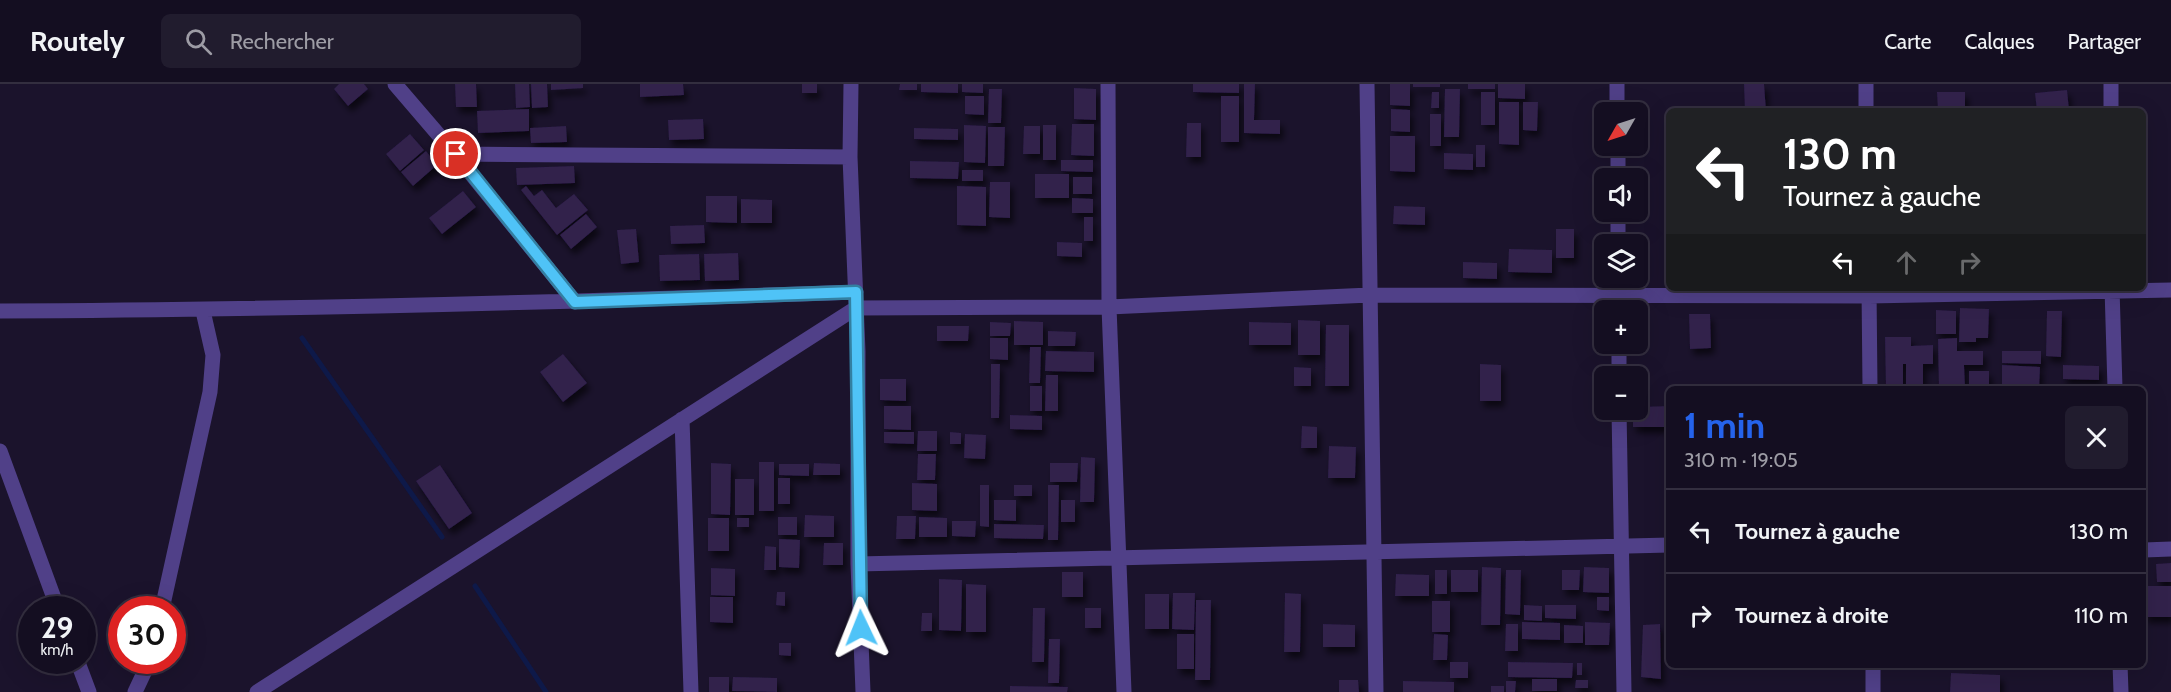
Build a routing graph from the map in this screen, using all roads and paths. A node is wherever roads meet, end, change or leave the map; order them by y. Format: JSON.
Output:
{"nodes":[{"id":1,"x":395,"y":84,"type":"edge"},
{"id":2,"x":851,"y":84,"type":"edge"},
{"id":3,"x":1108,"y":84,"type":"edge"},
{"id":4,"x":1367,"y":84,"type":"edge"},
{"id":5,"x":1617,"y":84,"type":"edge"},
{"id":6,"x":1866,"y":84,"type":"edge"},
{"id":7,"x":2111,"y":84,"type":"edge"},
{"id":8,"x":1617,"y":102,"type":"edge"},
{"id":9,"x":1866,"y":108,"type":"edge"},
{"id":10,"x":2111,"y":108,"type":"edge"},
{"id":11,"x":456,"y":154,"type":"junction"},
{"id":12,"x":850,"y":158,"type":"junction"},
{"id":13,"x":2146,"y":290,"type":"edge"},
{"id":14,"x":2171,"y":290,"type":"edge"},
{"id":15,"x":1990,"y":291,"type":"edge"},
{"id":16,"x":2112,"y":291,"type":"edge"},
{"id":17,"x":1869,"y":292,"type":"edge"},
{"id":18,"x":1370,"y":296,"type":"junction"},
{"id":19,"x":856,"y":300,"type":"junction"},
{"id":20,"x":575,"y":302,"type":"junction"},
{"id":21,"x":1594,"y":302,"type":"edge"},
{"id":22,"x":1648,"y":302,"type":"edge"},
{"id":23,"x":1109,"y":307,"type":"junction"},
{"id":24,"x":0,"y":311,"type":"edge"},
{"id":25,"x":202,"y":311,"type":"junction"},
{"id":26,"x":1870,"y":386,"type":"edge"},
{"id":27,"x":2115,"y":386,"type":"edge"},
{"id":28,"x":682,"y":419,"type":"junction"},
{"id":29,"x":1619,"y":420,"type":"edge"},
{"id":30,"x":0,"y":451,"type":"edge"},
{"id":31,"x":1666,"y":545,"type":"edge"},
{"id":32,"x":1620,"y":546,"type":"junction"},
{"id":33,"x":2171,"y":549,"type":"edge"},
{"id":34,"x":2146,"y":550,"type":"edge"},
{"id":35,"x":1374,"y":553,"type":"junction"},
{"id":36,"x":1120,"y":559,"type":"junction"},
{"id":37,"x":858,"y":564,"type":"junction"},
{"id":38,"x":53,"y":596,"type":"edge"},
{"id":39,"x":165,"y":596,"type":"edge"},
{"id":40,"x":1873,"y":668,"type":"edge"},
{"id":41,"x":2120,"y":668,"type":"edge"},
{"id":42,"x":82,"y":674,"type":"edge"},
{"id":43,"x":143,"y":674,"type":"edge"},
{"id":44,"x":261,"y":691,"type":"edge"},
{"id":45,"x":89,"y":692,"type":"edge"},
{"id":46,"x":135,"y":692,"type":"edge"},
{"id":47,"x":691,"y":692,"type":"edge"},
{"id":48,"x":863,"y":692,"type":"edge"},
{"id":49,"x":1124,"y":692,"type":"edge"},
{"id":50,"x":1376,"y":692,"type":"edge"},
{"id":51,"x":1624,"y":692,"type":"edge"},
{"id":52,"x":1873,"y":692,"type":"edge"},
{"id":53,"x":2121,"y":692,"type":"edge"}],
"edges":[{"from":1,"to":11,"type":"street"},
{"from":2,"to":12,"type":"street"},
{"from":3,"to":23,"type":"street"},
{"from":4,"to":18,"type":"street"},
{"from":5,"to":8,"type":"street"},
{"from":6,"to":9,"type":"street"},
{"from":7,"to":10,"type":"street"},
{"from":11,"to":12,"type":"street"},
{"from":11,"to":20,"type":"street"},
{"from":12,"to":19,"type":"street"},
{"from":13,"to":14,"type":"street"},
{"from":15,"to":17,"type":"street"},
{"from":16,"to":27,"type":"street"},
{"from":17,"to":22,"type":"street"},
{"from":17,"to":26,"type":"street"},
{"from":18,"to":21,"type":"street"},
{"from":18,"to":23,"type":"street"},
{"from":18,"to":35,"type":"street"},
{"from":19,"to":20,"type":"street"},
{"from":19,"to":23,"type":"street"},
{"from":19,"to":28,"type":"street"},
{"from":19,"to":37,"type":"street"},
{"from":20,"to":25,"type":"street"},
{"from":23,"to":36,"type":"street"},
{"from":24,"to":25,"type":"street"},
{"from":25,"to":39,"type":"street"},
{"from":28,"to":44,"type":"street"},
{"from":28,"to":47,"type":"street"},
{"from":29,"to":32,"type":"street"},
{"from":30,"to":38,"type":"street"},
{"from":31,"to":32,"type":"street"},
{"from":32,"to":35,"type":"street"},
{"from":32,"to":51,"type":"street"},
{"from":33,"to":34,"type":"street"},
{"from":35,"to":36,"type":"street"},
{"from":35,"to":50,"type":"street"},
{"from":36,"to":37,"type":"street"},
{"from":36,"to":49,"type":"street"},
{"from":37,"to":48,"type":"street"},
{"from":40,"to":52,"type":"street"},
{"from":41,"to":53,"type":"street"},
{"from":42,"to":45,"type":"street"},
{"from":43,"to":46,"type":"street"}]}
